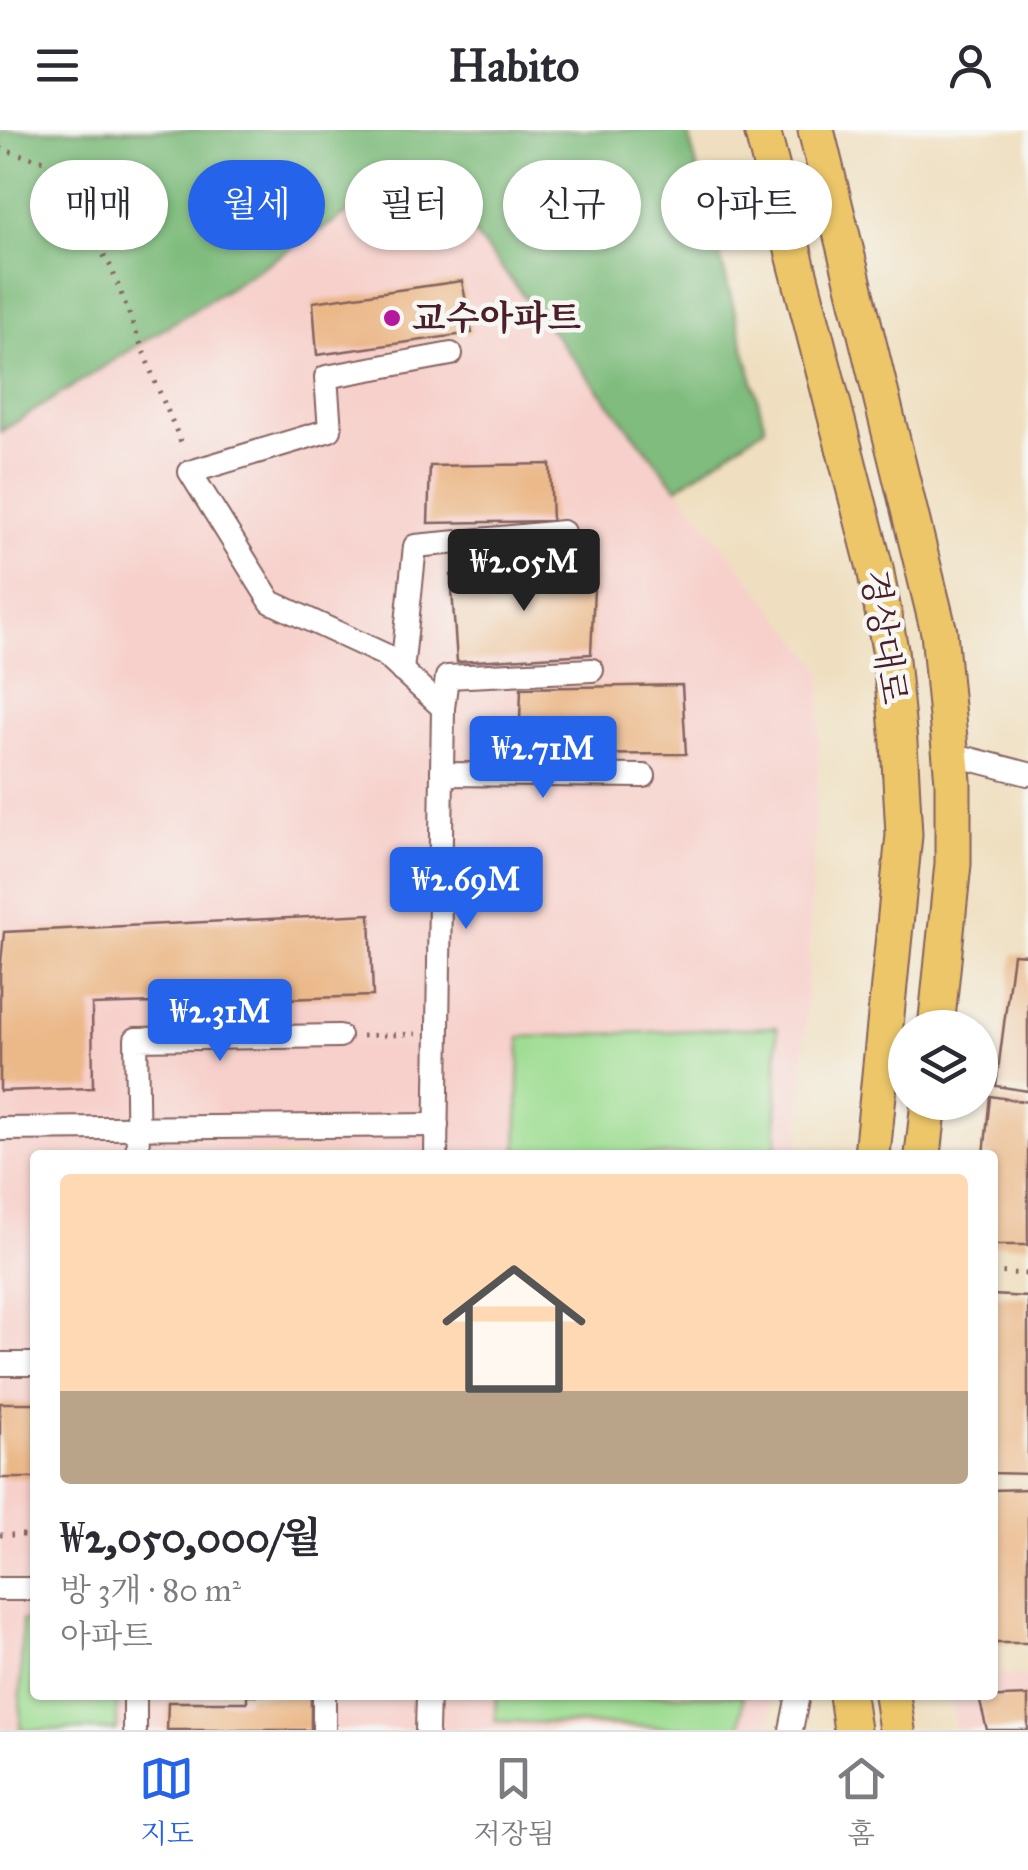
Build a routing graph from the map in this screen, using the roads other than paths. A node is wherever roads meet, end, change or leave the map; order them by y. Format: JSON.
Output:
{"nodes":[{"id":1,"x":762,"y":130,"type":"edge"},
{"id":2,"x":816,"y":130,"type":"edge"},
{"id":3,"x":451,"y":354,"type":"dead end"},
{"id":4,"x":563,"y":532,"type":"dead end"},
{"id":5,"x":592,"y":670,"type":"dead end"},
{"id":6,"x":402,"y":671,"type":"junction"},
{"id":7,"x":443,"y":708,"type":"junction"},
{"id":8,"x":951,"y":754,"type":"junction"},
{"id":9,"x":442,"y":774,"type":"junction"},
{"id":10,"x":1028,"y":774,"type":"edge"},
{"id":11,"x":644,"y":776,"type":"dead end"},
{"id":12,"x":938,"y":1010,"type":"edge"},
{"id":13,"x":339,"y":1036,"type":"road end"},
{"id":14,"x":926,"y":1120,"type":"edge"},
{"id":15,"x":437,"y":1125,"type":"junction"},
{"id":16,"x":0,"y":1128,"type":"edge"},
{"id":17,"x":138,"y":1128,"type":"junction"},
{"id":18,"x":138,"y":1150,"type":"edge"},
{"id":19,"x":436,"y":1150,"type":"edge"},
{"id":20,"x":872,"y":1150,"type":"edge"},
{"id":21,"x":923,"y":1150,"type":"edge"},
{"id":22,"x":0,"y":1364,"type":"edge"},
{"id":23,"x":30,"y":1364,"type":"edge"},
{"id":24,"x":30,"y":1588,"type":"edge"},
{"id":25,"x":0,"y":1589,"type":"edge"},
{"id":26,"x":135,"y":1700,"type":"edge"},
{"id":27,"x":324,"y":1700,"type":"edge"},
{"id":28,"x":428,"y":1700,"type":"edge"},
{"id":29,"x":797,"y":1700,"type":"edge"},
{"id":30,"x":848,"y":1700,"type":"edge"},
{"id":31,"x":135,"y":1730,"type":"edge"},
{"id":32,"x":324,"y":1730,"type":"edge"},
{"id":33,"x":428,"y":1730,"type":"edge"},
{"id":34,"x":791,"y":1730,"type":"edge"},
{"id":35,"x":852,"y":1730,"type":"edge"}],
"edges":[{"from":1,"to":20,"type":"main road","name":"경상대로"},
{"from":2,"to":8,"type":"main road","name":"경상대로"},
{"from":3,"to":6,"type":"street"},
{"from":4,"to":6,"type":"street"},
{"from":5,"to":7,"type":"street"},
{"from":6,"to":7,"type":"street"},
{"from":7,"to":9,"type":"street"},
{"from":8,"to":10,"type":"street"},
{"from":8,"to":12,"type":"main road","name":"경상대로"},
{"from":9,"to":11,"type":"street"},
{"from":9,"to":15,"type":"street"},
{"from":13,"to":17,"type":"street"},
{"from":14,"to":21,"type":"main road"},
{"from":15,"to":17,"type":"street"},
{"from":15,"to":19,"type":"street"},
{"from":16,"to":17,"type":"street"},
{"from":17,"to":18,"type":"street"},
{"from":22,"to":23,"type":"street"},
{"from":24,"to":25,"type":"street"},
{"from":26,"to":31,"type":"street"},
{"from":27,"to":32,"type":"street"},
{"from":28,"to":33,"type":"street"},
{"from":29,"to":34,"type":"street"},
{"from":30,"to":35,"type":"main road"}]}
